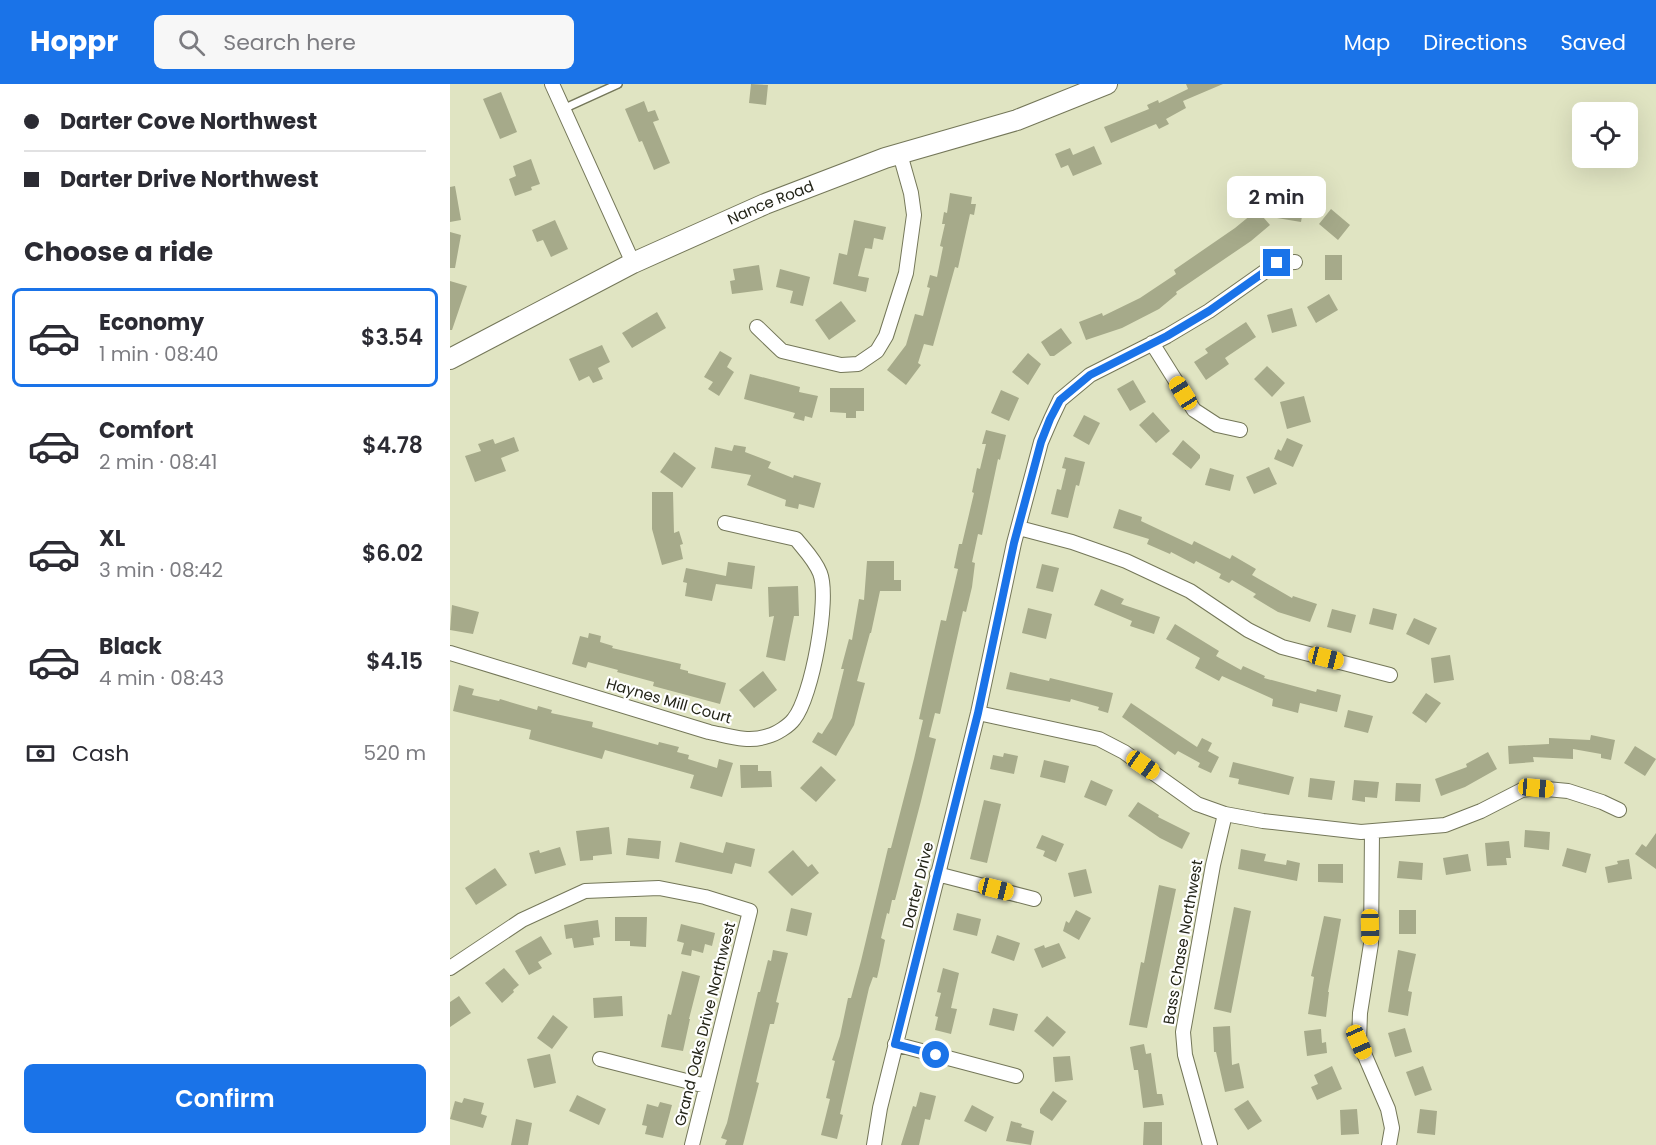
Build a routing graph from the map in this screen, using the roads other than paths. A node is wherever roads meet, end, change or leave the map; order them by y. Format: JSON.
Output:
{"nodes":[{"id":1,"x":552,"y":84,"type":"edge"},
{"id":2,"x":618,"y":84,"type":"edge"},
{"id":3,"x":1107,"y":84,"type":"edge"},
{"id":4,"x":563,"y":109,"type":"junction"},
{"id":5,"x":900,"y":154,"type":"junction"},
{"id":6,"x":1295,"y":262,"type":"dead end"},
{"id":7,"x":633,"y":263,"type":"junction"},
{"id":8,"x":757,"y":327,"type":"dead end"},
{"id":9,"x":1152,"y":344,"type":"junction"},
{"id":10,"x":450,"y":359,"type":"edge"},
{"id":11,"x":1240,"y":430,"type":"dead end"},
{"id":12,"x":725,"y":523,"type":"dead end"},
{"id":13,"x":1018,"y":528,"type":"junction"},
{"id":14,"x":450,"y":653,"type":"edge"},
{"id":15,"x":1390,"y":675,"type":"dead end"},
{"id":16,"x":978,"y":713,"type":"junction"},
{"id":17,"x":1619,"y":810,"type":"dead end"},
{"id":18,"x":1225,"y":814,"type":"junction"},
{"id":19,"x":1372,"y":831,"type":"junction"},
{"id":20,"x":937,"y":874,"type":"junction"},
{"id":21,"x":1035,"y":899,"type":"dead end"},
{"id":22,"x":450,"y":968,"type":"edge"},
{"id":23,"x":895,"y":1044,"type":"junction"},
{"id":24,"x":600,"y":1059,"type":"dead end"},
{"id":25,"x":1016,"y":1076,"type":"dead end"},
{"id":26,"x":706,"y":1086,"type":"junction"},
{"id":27,"x":692,"y":1145,"type":"edge"},
{"id":28,"x":874,"y":1145,"type":"edge"},
{"id":29,"x":1210,"y":1145,"type":"edge"},
{"id":30,"x":1389,"y":1145,"type":"edge"}],
"edges":[{"from":1,"to":4,"type":"street"},
{"from":2,"to":4,"type":"lane"},
{"from":3,"to":5,"type":"street","name":"Nance Road"},
{"from":4,"to":7,"type":"street"},
{"from":5,"to":7,"type":"street","name":"Nance Road"},
{"from":5,"to":8,"type":"street"},
{"from":6,"to":9,"type":"street","name":"Darter Drive"},
{"from":7,"to":10,"type":"street","name":"Nance Road"},
{"from":9,"to":11,"type":"street"},
{"from":9,"to":13,"type":"street","name":"Darter Drive"},
{"from":12,"to":14,"type":"street","name":"Haynes Mill Court"},
{"from":13,"to":15,"type":"street"},
{"from":13,"to":16,"type":"street","name":"Darter Drive"},
{"from":16,"to":18,"type":"street"},
{"from":16,"to":20,"type":"street","name":"Darter Drive"},
{"from":17,"to":19,"type":"street"},
{"from":18,"to":19,"type":"street"},
{"from":18,"to":29,"type":"street","name":"Bass Chase Northwest"},
{"from":19,"to":30,"type":"street"},
{"from":20,"to":21,"type":"street"},
{"from":20,"to":23,"type":"street","name":"Darter Drive"},
{"from":22,"to":26,"type":"street","name":"Grand Oaks Drive Northwest"},
{"from":23,"to":25,"type":"street"},
{"from":23,"to":28,"type":"street","name":"Darter Drive"},
{"from":24,"to":26,"type":"street"},
{"from":26,"to":27,"type":"street","name":"Grand Oaks Drive Northwest"}]}
